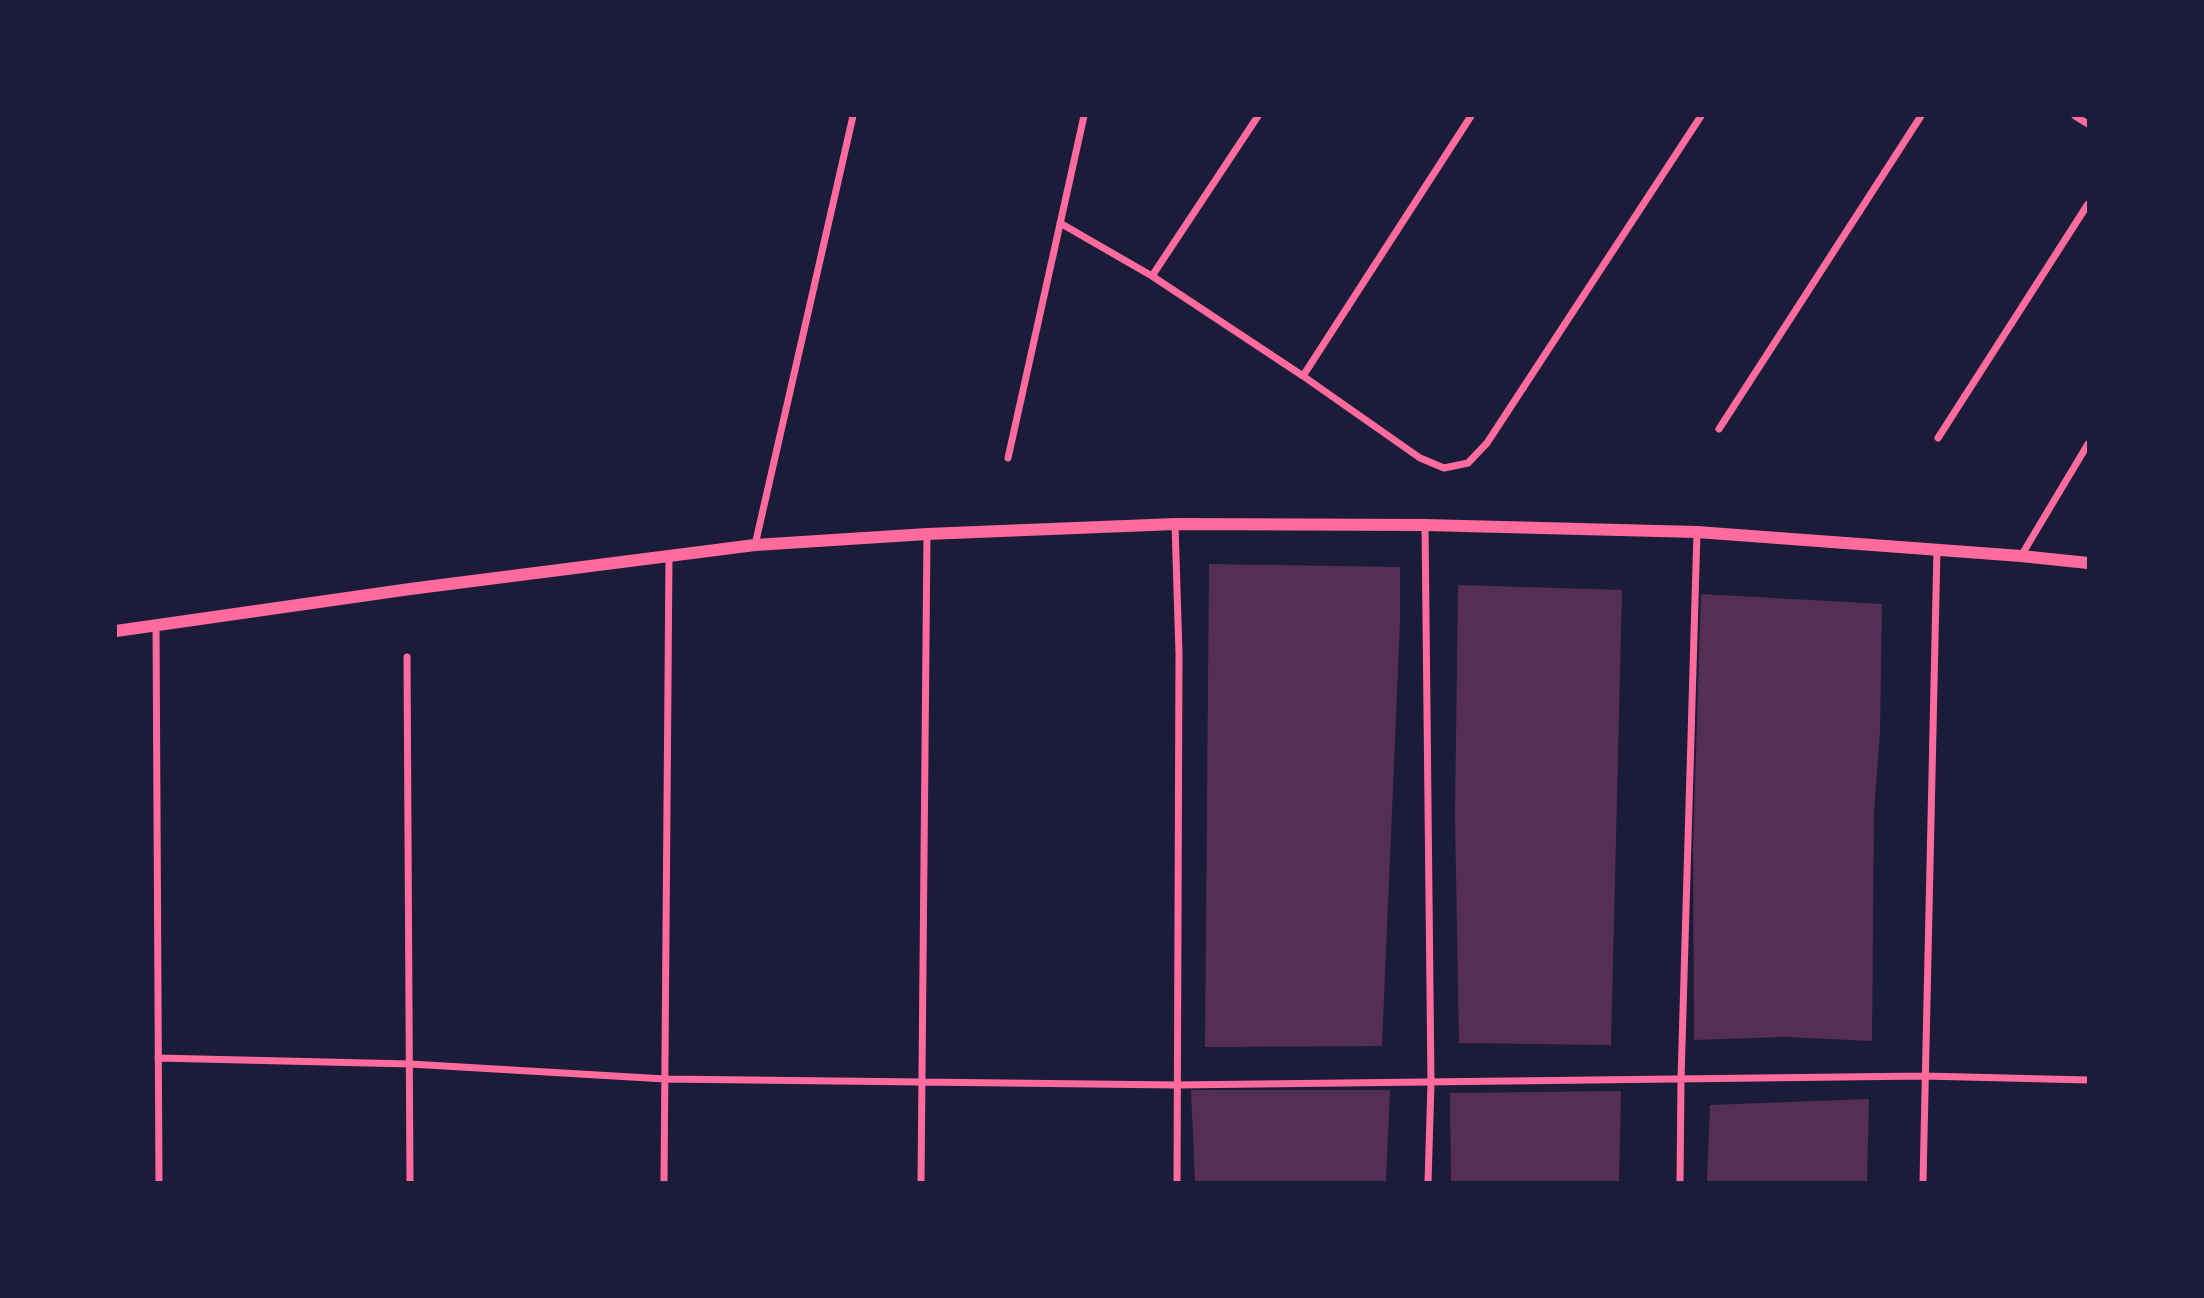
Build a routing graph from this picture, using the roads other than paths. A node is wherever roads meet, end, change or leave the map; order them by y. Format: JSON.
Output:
{"nodes":[{"id":1,"x":853,"y":116,"type":"edge"},
{"id":2,"x":1084,"y":116,"type":"edge"},
{"id":3,"x":1258,"y":116,"type":"edge"},
{"id":4,"x":1471,"y":116,"type":"edge"},
{"id":5,"x":1701,"y":116,"type":"edge"},
{"id":6,"x":1921,"y":116,"type":"edge"},
{"id":7,"x":2075,"y":116,"type":"edge"},
{"id":8,"x":2088,"y":124,"type":"edge"},
{"id":9,"x":2088,"y":204,"type":"edge"},
{"id":10,"x":1060,"y":223,"type":"junction"},
{"id":11,"x":1152,"y":276,"type":"junction"},
{"id":12,"x":1303,"y":376,"type":"junction"},
{"id":13,"x":1719,"y":429,"type":"dead end"},
{"id":14,"x":1937,"y":438,"type":"dead end"},
{"id":15,"x":2088,"y":444,"type":"edge"},
{"id":16,"x":1008,"y":458,"type":"dead end"},
{"id":17,"x":1175,"y":524,"type":"junction"},
{"id":18,"x":1425,"y":525,"type":"junction"},
{"id":19,"x":1697,"y":532,"type":"junction"},
{"id":20,"x":927,"y":534,"type":"junction"},
{"id":21,"x":755,"y":545,"type":"junction"},
{"id":22,"x":1937,"y":549,"type":"junction"},
{"id":23,"x":669,"y":556,"type":"junction"},
{"id":24,"x":2021,"y":556,"type":"junction"},
{"id":25,"x":2088,"y":564,"type":"edge"},
{"id":26,"x":156,"y":625,"type":"junction"},
{"id":27,"x":116,"y":631,"type":"edge"},
{"id":28,"x":407,"y":657,"type":"dead end"},
{"id":29,"x":158,"y":1058,"type":"junction"},
{"id":30,"x":410,"y":1064,"type":"junction"},
{"id":31,"x":1924,"y":1076,"type":"junction"},
{"id":32,"x":665,"y":1079,"type":"junction"},
{"id":33,"x":1681,"y":1079,"type":"junction"},
{"id":34,"x":2088,"y":1080,"type":"edge"},
{"id":35,"x":922,"y":1081,"type":"junction"},
{"id":36,"x":1431,"y":1083,"type":"junction"},
{"id":37,"x":1176,"y":1085,"type":"junction"},
{"id":38,"x":159,"y":1182,"type":"edge"},
{"id":39,"x":410,"y":1182,"type":"edge"},
{"id":40,"x":664,"y":1182,"type":"edge"},
{"id":41,"x":921,"y":1182,"type":"edge"},
{"id":42,"x":1177,"y":1182,"type":"edge"},
{"id":43,"x":1428,"y":1182,"type":"edge"},
{"id":44,"x":1680,"y":1182,"type":"edge"},
{"id":45,"x":1923,"y":1182,"type":"edge"}],
"edges":[{"from":1,"to":21,"type":"street"},
{"from":2,"to":10,"type":"street"},
{"from":3,"to":11,"type":"street"},
{"from":4,"to":12,"type":"street"},
{"from":5,"to":12,"type":"street"},
{"from":6,"to":13,"type":"street"},
{"from":7,"to":8,"type":"street"},
{"from":9,"to":14,"type":"street"},
{"from":10,"to":11,"type":"street"},
{"from":10,"to":16,"type":"street"},
{"from":11,"to":12,"type":"street"},
{"from":15,"to":24,"type":"street"},
{"from":17,"to":18,"type":"street"},
{"from":17,"to":20,"type":"street"},
{"from":17,"to":37,"type":"street"},
{"from":18,"to":19,"type":"street"},
{"from":18,"to":36,"type":"street"},
{"from":19,"to":22,"type":"street"},
{"from":19,"to":33,"type":"street"},
{"from":20,"to":21,"type":"street"},
{"from":20,"to":35,"type":"street"},
{"from":21,"to":23,"type":"street"},
{"from":22,"to":24,"type":"street"},
{"from":22,"to":31,"type":"street"},
{"from":23,"to":26,"type":"street"},
{"from":23,"to":32,"type":"street"},
{"from":24,"to":25,"type":"street"},
{"from":26,"to":27,"type":"street"},
{"from":26,"to":29,"type":"street"},
{"from":28,"to":30,"type":"street"},
{"from":29,"to":30,"type":"street"},
{"from":29,"to":38,"type":"street"},
{"from":30,"to":32,"type":"street"},
{"from":30,"to":39,"type":"street"},
{"from":31,"to":33,"type":"street"},
{"from":31,"to":34,"type":"street"},
{"from":31,"to":45,"type":"street"},
{"from":32,"to":35,"type":"street"},
{"from":32,"to":40,"type":"street"},
{"from":33,"to":36,"type":"street"},
{"from":33,"to":44,"type":"street"},
{"from":35,"to":37,"type":"street"},
{"from":35,"to":41,"type":"street"},
{"from":36,"to":37,"type":"street"},
{"from":36,"to":43,"type":"street"},
{"from":37,"to":42,"type":"street"}]}
